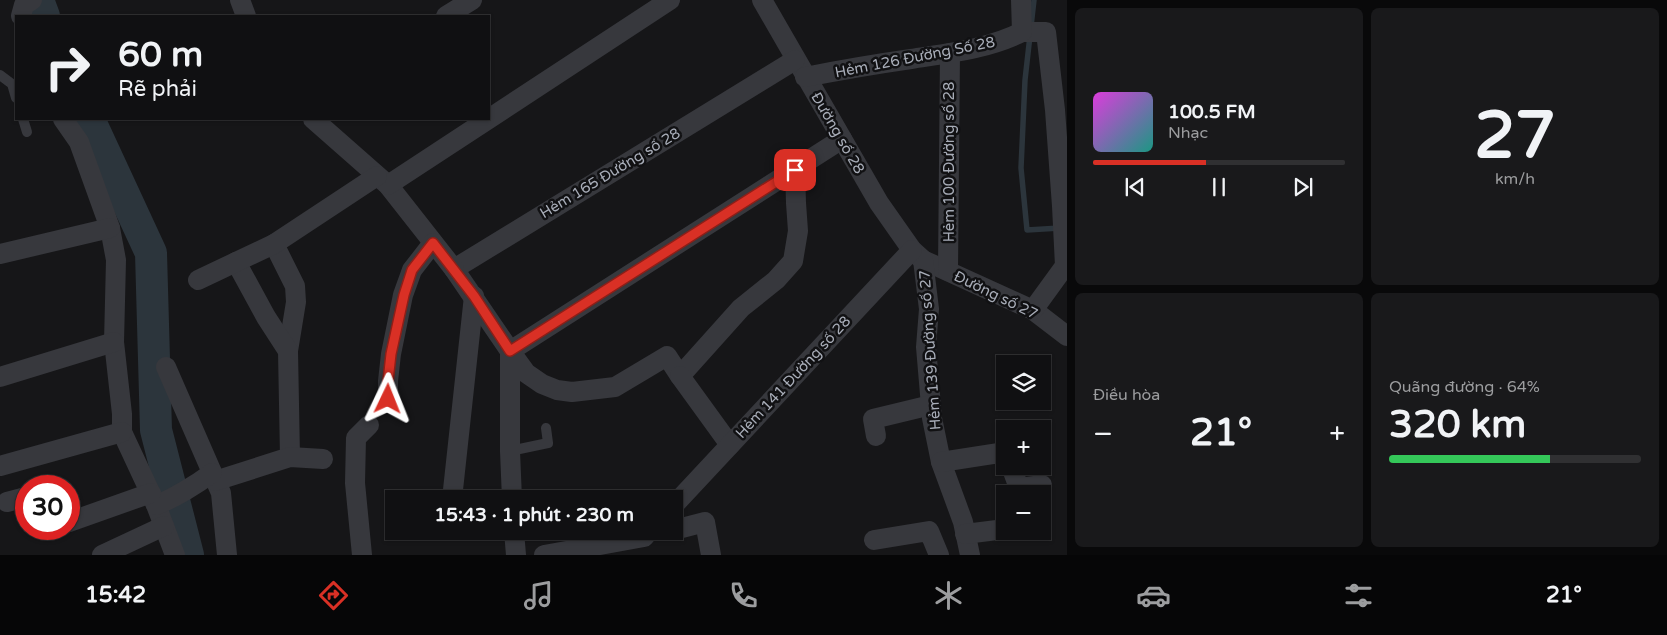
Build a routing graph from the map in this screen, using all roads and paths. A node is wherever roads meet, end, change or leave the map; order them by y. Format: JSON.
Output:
{"nodes":[{"id":1,"x":240,"y":0,"type":"edge"},
{"id":2,"x":472,"y":0,"type":"edge"},
{"id":3,"x":670,"y":0,"type":"edge"},
{"id":4,"x":762,"y":0,"type":"edge"},
{"id":5,"x":1020,"y":0,"type":"edge"},
{"id":6,"x":246,"y":15,"type":"edge"},
{"id":7,"x":448,"y":15,"type":"edge"},
{"id":8,"x":1022,"y":32,"type":"junction"},
{"id":9,"x":950,"y":53,"type":"junction"},
{"id":10,"x":795,"y":60,"type":"junction"},
{"id":11,"x":0,"y":75,"type":"edge"},
{"id":12,"x":806,"y":77,"type":"junction"},
{"id":13,"x":15,"y":94,"type":"edge"},
{"id":14,"x":1061,"y":109,"type":"edge"},
{"id":15,"x":490,"y":113,"type":"edge"},
{"id":16,"x":23,"y":120,"type":"edge"},
{"id":17,"x":64,"y":120,"type":"edge"},
{"id":18,"x":313,"y":120,"type":"edge"},
{"id":19,"x":479,"y":120,"type":"edge"},
{"id":20,"x":27,"y":132,"type":"dead end"},
{"id":21,"x":842,"y":138,"type":"junction"},
{"id":22,"x":795,"y":170,"type":"junction"},
{"id":23,"x":382,"y":181,"type":"junction"},
{"id":24,"x":110,"y":228,"type":"junction"},
{"id":25,"x":433,"y":243,"type":"junction"},
{"id":26,"x":274,"y":244,"type":"junction"},
{"id":27,"x":0,"y":254,"type":"edge"},
{"id":28,"x":917,"y":255,"type":"junction"},
{"id":29,"x":236,"y":262,"type":"junction"},
{"id":30,"x":454,"y":269,"type":"junction"},
{"id":31,"x":948,"y":271,"type":"junction"},
{"id":32,"x":198,"y":280,"type":"dead end"},
{"id":33,"x":474,"y":296,"type":"junction"},
{"id":34,"x":1032,"y":310,"type":"junction"},
{"id":35,"x":1067,"y":336,"type":"edge"},
{"id":36,"x":114,"y":342,"type":"junction"},
{"id":37,"x":288,"y":351,"type":"junction"},
{"id":38,"x":510,"y":351,"type":"junction"},
{"id":39,"x":166,"y":367,"type":"dead end"},
{"id":40,"x":680,"y":376,"type":"junction"},
{"id":41,"x":0,"y":378,"type":"edge"},
{"id":42,"x":388,"y":399,"type":"dead end"},
{"id":43,"x":931,"y":405,"type":"junction"},
{"id":44,"x":369,"y":425,"type":"dead end"},
{"id":45,"x":546,"y":428,"type":"dead end"},
{"id":46,"x":122,"y":432,"type":"junction"},
{"id":47,"x":876,"y":436,"type":"dead end"},
{"id":48,"x":730,"y":445,"type":"junction"},
{"id":49,"x":510,"y":451,"type":"junction"},
{"id":50,"x":996,"y":453,"type":"edge"},
{"id":51,"x":290,"y":457,"type":"junction"},
{"id":52,"x":322,"y":459,"type":"dead end"},
{"id":53,"x":941,"y":462,"type":"junction"},
{"id":54,"x":0,"y":466,"type":"edge"},
{"id":55,"x":213,"y":477,"type":"junction"},
{"id":56,"x":453,"y":490,"type":"edge"},
{"id":57,"x":512,"y":490,"type":"edge"},
{"id":58,"x":683,"y":495,"type":"edge"},
{"id":59,"x":157,"y":500,"type":"junction"},
{"id":60,"x":80,"y":519,"type":"edge"},
{"id":61,"x":164,"y":526,"type":"junction"},
{"id":62,"x":683,"y":528,"type":"edge"},
{"id":63,"x":996,"y":530,"type":"edge"},
{"id":64,"x":965,"y":534,"type":"junction"},
{"id":65,"x":515,"y":540,"type":"edge"},
{"id":66,"x":617,"y":540,"type":"edge"},
{"id":67,"x":874,"y":540,"type":"dead end"},
{"id":68,"x":102,"y":555,"type":"edge"},
{"id":69,"x":175,"y":555,"type":"edge"},
{"id":70,"x":227,"y":555,"type":"edge"},
{"id":71,"x":362,"y":555,"type":"edge"},
{"id":72,"x":516,"y":555,"type":"edge"},
{"id":73,"x":544,"y":555,"type":"edge"},
{"id":74,"x":711,"y":555,"type":"edge"},
{"id":75,"x":940,"y":555,"type":"edge"},
{"id":76,"x":970,"y":555,"type":"edge"}],
"edges":[{"from":1,"to":6,"type":"street"},
{"from":2,"to":7,"type":"street"},
{"from":3,"to":15,"type":"street"},
{"from":4,"to":10,"type":"street","name":"Đường số 28"},
{"from":5,"to":8,"type":"street"},
{"from":8,"to":9,"type":"street","name":"Hẻm 126 Đường Số 28"},
{"from":8,"to":14,"type":"street"},
{"from":9,"to":12,"type":"street","name":"Hẻm 126 Đường Số 28"},
{"from":9,"to":31,"type":"street","name":"Hẻm 100 Đường số 28"},
{"from":10,"to":12,"type":"street","name":"Đường số 28"},
{"from":10,"to":30,"type":"street","name":"Hẻm 165 Đường số 28"},
{"from":11,"to":13,"type":"lane"},
{"from":12,"to":21,"type":"street","name":"Đường số 28"},
{"from":14,"to":34,"type":"street"},
{"from":16,"to":20,"type":"lane"},
{"from":17,"to":24,"type":"street"},
{"from":18,"to":23,"type":"street"},
{"from":19,"to":23,"type":"street"},
{"from":21,"to":22,"type":"street"},
{"from":21,"to":28,"type":"street","name":"Đường số 28"},
{"from":22,"to":38,"type":"street"},
{"from":22,"to":40,"type":"street"},
{"from":23,"to":25,"type":"street"},
{"from":23,"to":26,"type":"street"},
{"from":24,"to":27,"type":"street"},
{"from":24,"to":36,"type":"street"},
{"from":25,"to":30,"type":"street"},
{"from":25,"to":42,"type":"street"},
{"from":26,"to":29,"type":"street"},
{"from":26,"to":37,"type":"street"},
{"from":28,"to":31,"type":"street","name":"Đường số 27"},
{"from":28,"to":43,"type":"street","name":"Hẻm 139 Đường số 27"},
{"from":28,"to":48,"type":"street","name":"Hẻm 141 Đường số 28"},
{"from":29,"to":32,"type":"street"},
{"from":29,"to":37,"type":"street"},
{"from":30,"to":33,"type":"street"},
{"from":31,"to":34,"type":"street","name":"Đường số 27"},
{"from":33,"to":38,"type":"street"},
{"from":33,"to":56,"type":"street"},
{"from":34,"to":35,"type":"street","name":"Đường số 27"},
{"from":36,"to":41,"type":"street"},
{"from":36,"to":46,"type":"street"},
{"from":37,"to":51,"type":"street"},
{"from":38,"to":40,"type":"street"},
{"from":38,"to":49,"type":"street"},
{"from":39,"to":55,"type":"street"},
{"from":40,"to":48,"type":"street"},
{"from":43,"to":47,"type":"street"},
{"from":43,"to":53,"type":"street","name":"Hẻm 139 Đường số 27"},
{"from":44,"to":71,"type":"street"},
{"from":45,"to":49,"type":"lane"},
{"from":46,"to":54,"type":"street"},
{"from":46,"to":59,"type":"street"},
{"from":48,"to":58,"type":"street","name":"Hẻm 141 Đường số 28"},
{"from":49,"to":57,"type":"street"},
{"from":50,"to":53,"type":"street"},
{"from":51,"to":52,"type":"street"},
{"from":51,"to":55,"type":"street"},
{"from":53,"to":64,"type":"street","name":"Hẻm 139 Đường số 27"},
{"from":55,"to":59,"type":"street"},
{"from":55,"to":70,"type":"street"},
{"from":59,"to":60,"type":"street"},
{"from":59,"to":61,"type":"street"},
{"from":61,"to":68,"type":"street"},
{"from":61,"to":69,"type":"street"},
{"from":62,"to":74,"type":"street"},
{"from":63,"to":64,"type":"street"},
{"from":64,"to":76,"type":"street","name":"Hẻm 139 Đường số 27"},
{"from":65,"to":72,"type":"street"},
{"from":66,"to":73,"type":"street"},
{"from":67,"to":75,"type":"street"}]}
